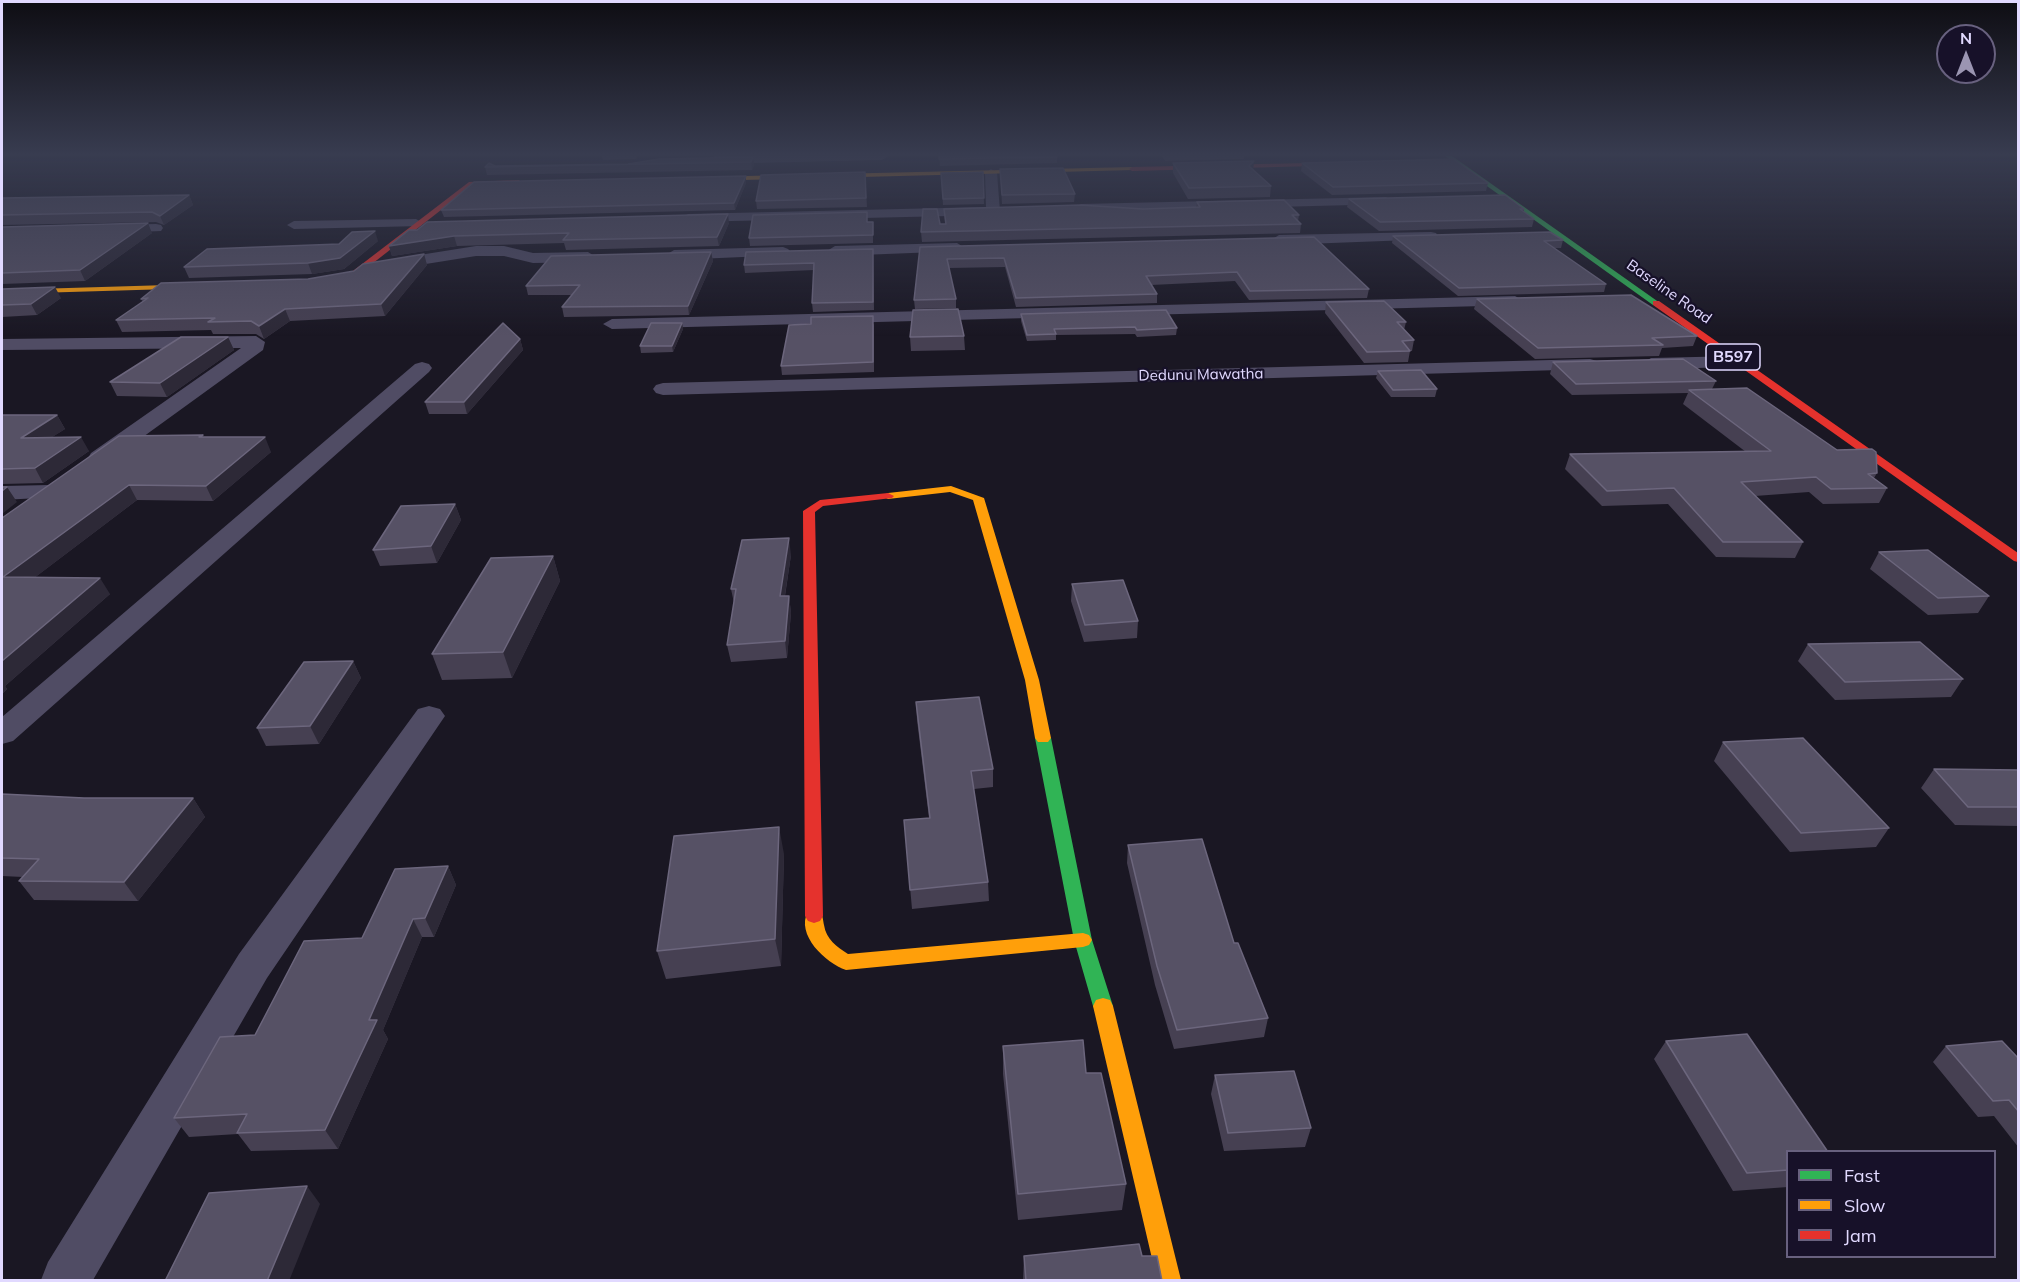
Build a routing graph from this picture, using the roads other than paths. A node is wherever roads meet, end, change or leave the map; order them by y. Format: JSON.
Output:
{"nodes":[{"id":1,"x":426,"y":216,"type":"edge"},
{"id":2,"x":802,"y":216,"type":"edge"},
{"id":3,"x":1533,"y":216,"type":"edge"},
{"id":4,"x":673,"y":219,"type":"edge"},
{"id":5,"x":415,"y":224,"type":"junction"},
{"id":6,"x":437,"y":224,"type":"edge"},
{"id":7,"x":294,"y":225,"type":"dead end"},
{"id":8,"x":156,"y":228,"type":"edge"},
{"id":9,"x":97,"y":230,"type":"edge"},
{"id":10,"x":1557,"y":233,"type":"junction"},
{"id":11,"x":1533,"y":234,"type":"edge"},
{"id":12,"x":1450,"y":236,"type":"edge"},
{"id":13,"x":1259,"y":241,"type":"edge"},
{"id":14,"x":974,"y":248,"type":"edge"},
{"id":15,"x":819,"y":251,"type":"edge"},
{"id":16,"x":795,"y":252,"type":"edge"},
{"id":17,"x":664,"y":255,"type":"edge"},
{"id":18,"x":604,"y":257,"type":"edge"},
{"id":19,"x":359,"y":270,"type":"junction"},
{"id":20,"x":312,"y":282,"type":"edge"},
{"id":21,"x":216,"y":285,"type":"edge"},
{"id":22,"x":2,"y":292,"type":"edge"},
{"id":23,"x":1625,"y":298,"type":"edge"},
{"id":24,"x":1649,"y":298,"type":"junction"},
{"id":25,"x":1530,"y":301,"type":"edge"},
{"id":26,"x":612,"y":324,"type":"dead end"},
{"id":27,"x":2,"y":345,"type":"edge"},
{"id":28,"x":1739,"y":362,"type":"junction"},
{"id":29,"x":1632,"y":364,"type":"edge"},
{"id":30,"x":1608,"y":365,"type":"edge"},
{"id":31,"x":422,"y":368,"type":"dead end"},
{"id":32,"x":663,"y":389,"type":"dead end"},
{"id":33,"x":66,"y":481,"type":"junction"},
{"id":34,"x":2,"y":493,"type":"edge"},
{"id":35,"x":21,"y":513,"type":"edge"},
{"id":36,"x":2019,"y":558,"type":"edge"},
{"id":37,"x":429,"y":716,"type":"dead end"},
{"id":38,"x":2,"y":734,"type":"edge"},
{"id":39,"x":1083,"y":940,"type":"junction"},
{"id":40,"x":66,"y":1281,"type":"edge"},
{"id":41,"x":1169,"y":1281,"type":"edge"}],
"edges":[{"from":1,"to":5,"type":"street"},
{"from":2,"to":4,"type":"street"},
{"from":3,"to":10,"type":"street","name":"Baseline Road","number":"B597"},
{"from":5,"to":6,"type":"street"},
{"from":5,"to":7,"type":"street"},
{"from":5,"to":19,"type":"street"},
{"from":8,"to":9,"type":"street"},
{"from":10,"to":11,"type":"street"},
{"from":10,"to":24,"type":"street","name":"Baseline Road","number":"B597"},
{"from":12,"to":13,"type":"street"},
{"from":14,"to":15,"type":"street"},
{"from":16,"to":17,"type":"street"},
{"from":18,"to":19,"type":"street"},
{"from":19,"to":20,"type":"street"},
{"from":21,"to":22,"type":"street"},
{"from":23,"to":24,"type":"street"},
{"from":24,"to":28,"type":"street","name":"Baseline Road","number":"B597"},
{"from":25,"to":26,"type":"street"},
{"from":27,"to":33,"type":"street"},
{"from":28,"to":29,"type":"street"},
{"from":28,"to":36,"type":"street","name":"Baseline Road","number":"B597"},
{"from":30,"to":32,"type":"street","name":"Dedunu Mawatha"},
{"from":31,"to":38,"type":"street"},
{"from":33,"to":34,"type":"street"},
{"from":33,"to":35,"type":"street"},
{"from":37,"to":40,"type":"street"},
{"from":39,"to":39,"type":"street"},
{"from":39,"to":41,"type":"street"}]}
